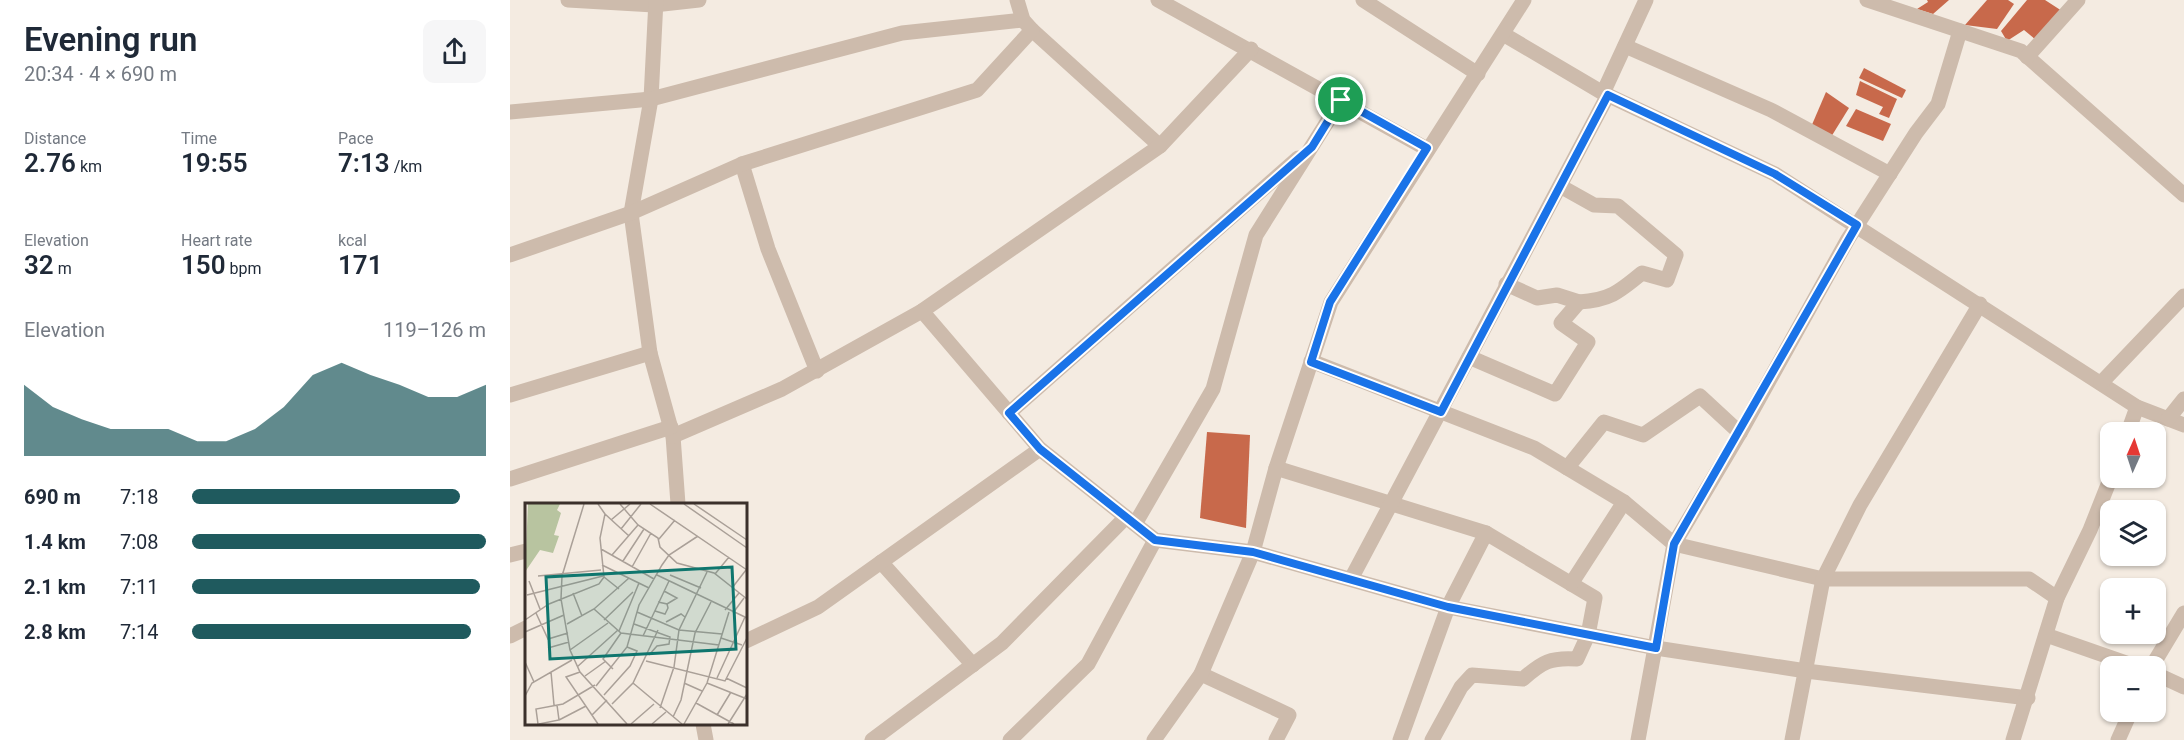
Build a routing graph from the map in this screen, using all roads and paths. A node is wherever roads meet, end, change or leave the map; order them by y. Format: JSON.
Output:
{"nodes":[{"id":1,"x":568,"y":0,"type":"edge"},
{"id":2,"x":699,"y":0,"type":"edge"},
{"id":3,"x":1017,"y":0,"type":"edge"},
{"id":4,"x":1158,"y":0,"type":"edge"},
{"id":5,"x":1364,"y":0,"type":"edge"},
{"id":6,"x":1524,"y":0,"type":"edge"},
{"id":7,"x":1646,"y":0,"type":"edge"},
{"id":8,"x":1867,"y":0,"type":"edge"},
{"id":9,"x":2078,"y":0,"type":"edge"},
{"id":10,"x":655,"y":3,"type":"edge"},
{"id":11,"x":1028,"y":25,"type":"junction"},
{"id":12,"x":1960,"y":31,"type":"junction"},
{"id":13,"x":1503,"y":34,"type":"junction"},
{"id":14,"x":1625,"y":46,"type":"junction"},
{"id":15,"x":1251,"y":50,"type":"junction"},
{"id":16,"x":2027,"y":57,"type":"junction"},
{"id":17,"x":1478,"y":74,"type":"junction"},
{"id":18,"x":1606,"y":94,"type":"junction"},
{"id":19,"x":651,"y":99,"type":"junction"},
{"id":20,"x":1341,"y":100,"type":"junction"},
{"id":21,"x":510,"y":112,"type":"edge"},
{"id":22,"x":1160,"y":146,"type":"junction"},
{"id":23,"x":1312,"y":147,"type":"junction"},
{"id":24,"x":1427,"y":148,"type":"junction"},
{"id":25,"x":742,"y":164,"type":"junction"},
{"id":26,"x":1890,"y":174,"type":"junction"},
{"id":27,"x":1560,"y":186,"type":"junction"},
{"id":28,"x":2181,"y":187,"type":"edge"},
{"id":29,"x":631,"y":213,"type":"junction"},
{"id":30,"x":1857,"y":225,"type":"junction"},
{"id":31,"x":510,"y":255,"type":"edge"},
{"id":32,"x":1506,"y":284,"type":"junction"},
{"id":33,"x":2184,"y":296,"type":"edge"},
{"id":34,"x":1579,"y":302,"type":"junction"},
{"id":35,"x":1980,"y":304,"type":"junction"},
{"id":36,"x":922,"y":310,"type":"junction"},
{"id":37,"x":650,"y":353,"type":"junction"},
{"id":38,"x":1469,"y":357,"type":"junction"},
{"id":39,"x":1311,"y":362,"type":"junction"},
{"id":40,"x":817,"y":371,"type":"junction"},
{"id":41,"x":2101,"y":383,"type":"junction"},
{"id":42,"x":510,"y":395,"type":"edge"},
{"id":43,"x":2184,"y":399,"type":"edge"},
{"id":44,"x":2137,"y":407,"type":"junction"},
{"id":45,"x":1441,"y":412,"type":"junction"},
{"id":46,"x":1009,"y":413,"type":"junction"},
{"id":47,"x":2168,"y":419,"type":"junction"},
{"id":48,"x":2132,"y":422,"type":"edge"},
{"id":49,"x":2184,"y":425,"type":"edge"},
{"id":50,"x":672,"y":432,"type":"junction"},
{"id":51,"x":1740,"y":433,"type":"junction"},
{"id":52,"x":1040,"y":449,"type":"junction"},
{"id":53,"x":1276,"y":468,"type":"junction"},
{"id":54,"x":1567,"y":468,"type":"junction"},
{"id":55,"x":510,"y":479,"type":"edge"},
{"id":56,"x":2107,"y":488,"type":"edge"},
{"id":57,"x":1624,"y":502,"type":"junction"},
{"id":58,"x":678,"y":503,"type":"edge"},
{"id":59,"x":1392,"y":504,"type":"junction"},
{"id":60,"x":1131,"y":520,"type":"junction"},
{"id":61,"x":1486,"y":533,"type":"junction"},
{"id":62,"x":1155,"y":540,"type":"junction"},
{"id":63,"x":1674,"y":544,"type":"junction"},
{"id":64,"x":525,"y":551,"type":"edge"},
{"id":65,"x":1253,"y":552,"type":"junction"},
{"id":66,"x":510,"y":555,"type":"edge"},
{"id":67,"x":881,"y":562,"type":"junction"},
{"id":68,"x":1351,"y":579,"type":"junction"},
{"id":69,"x":1823,"y":579,"type":"junction"},
{"id":70,"x":1571,"y":584,"type":"junction"},
{"id":71,"x":2057,"y":598,"type":"junction"},
{"id":72,"x":1448,"y":607,"type":"junction"},
{"id":73,"x":2184,"y":613,"type":"edge"},
{"id":74,"x":525,"y":628,"type":"edge"},
{"id":75,"x":1588,"y":635,"type":"junction"},
{"id":76,"x":2046,"y":635,"type":"junction"},
{"id":77,"x":510,"y":636,"type":"edge"},
{"id":78,"x":747,"y":641,"type":"edge"},
{"id":79,"x":1656,"y":648,"type":"junction"},
{"id":80,"x":2106,"y":656,"type":"edge"},
{"id":81,"x":2158,"y":656,"type":"edge"},
{"id":82,"x":973,"y":665,"type":"junction"},
{"id":83,"x":1806,"y":671,"type":"junction"},
{"id":84,"x":1200,"y":674,"type":"junction"},
{"id":85,"x":2166,"y":679,"type":"edge"},
{"id":86,"x":2184,"y":687,"type":"edge"},
{"id":87,"x":2028,"y":698,"type":"junction"},
{"id":88,"x":2126,"y":722,"type":"edge"},
{"id":89,"x":703,"y":725,"type":"edge"},
{"id":90,"x":706,"y":740,"type":"edge"},
{"id":91,"x":872,"y":740,"type":"edge"},
{"id":92,"x":1010,"y":740,"type":"edge"},
{"id":93,"x":1154,"y":740,"type":"edge"},
{"id":94,"x":1276,"y":740,"type":"edge"},
{"id":95,"x":1400,"y":740,"type":"edge"},
{"id":96,"x":1432,"y":740,"type":"edge"},
{"id":97,"x":1638,"y":740,"type":"edge"},
{"id":98,"x":1792,"y":740,"type":"edge"},
{"id":99,"x":2013,"y":740,"type":"edge"},
{"id":100,"x":2118,"y":740,"type":"edge"}],
"edges":[{"from":1,"to":10,"type":"street"},
{"from":2,"to":10,"type":"street"},
{"from":3,"to":11,"type":"street"},
{"from":4,"to":15,"type":"street"},
{"from":5,"to":17,"type":"street"},
{"from":6,"to":13,"type":"street"},
{"from":7,"to":14,"type":"street"},
{"from":8,"to":12,"type":"street"},
{"from":9,"to":16,"type":"street"},
{"from":10,"to":19,"type":"street"},
{"from":11,"to":19,"type":"street"},
{"from":11,"to":22,"type":"street"},
{"from":11,"to":25,"type":"street"},
{"from":12,"to":16,"type":"street"},
{"from":12,"to":26,"type":"street"},
{"from":13,"to":17,"type":"street"},
{"from":13,"to":18,"type":"street"},
{"from":14,"to":18,"type":"street"},
{"from":14,"to":26,"type":"street"},
{"from":15,"to":20,"type":"street"},
{"from":15,"to":22,"type":"street"},
{"from":16,"to":28,"type":"street"},
{"from":17,"to":24,"type":"street"},
{"from":18,"to":27,"type":"street"},
{"from":18,"to":30,"type":"street"},
{"from":19,"to":21,"type":"street"},
{"from":19,"to":29,"type":"street"},
{"from":20,"to":23,"type":"street"},
{"from":20,"to":24,"type":"street"},
{"from":22,"to":36,"type":"street"},
{"from":23,"to":46,"type":"street"},
{"from":23,"to":60,"type":"street"},
{"from":24,"to":39,"type":"street"},
{"from":25,"to":29,"type":"street"},
{"from":25,"to":40,"type":"street"},
{"from":26,"to":30,"type":"street"},
{"from":27,"to":32,"type":"street"},
{"from":27,"to":34,"type":"street"},
{"from":29,"to":31,"type":"street"},
{"from":29,"to":37,"type":"street"},
{"from":30,"to":35,"type":"street"},
{"from":30,"to":51,"type":"street"},
{"from":32,"to":34,"type":"street"},
{"from":32,"to":38,"type":"street"},
{"from":33,"to":41,"type":"street"},
{"from":34,"to":38,"type":"street"},
{"from":35,"to":41,"type":"street"},
{"from":35,"to":69,"type":"street"},
{"from":36,"to":40,"type":"street"},
{"from":36,"to":46,"type":"street"},
{"from":37,"to":42,"type":"street"},
{"from":37,"to":50,"type":"street"},
{"from":38,"to":45,"type":"street"},
{"from":39,"to":45,"type":"street"},
{"from":39,"to":53,"type":"street"},
{"from":40,"to":50,"type":"street"},
{"from":41,"to":44,"type":"street"},
{"from":43,"to":47,"type":"street"},
{"from":44,"to":47,"type":"street"},
{"from":44,"to":48,"type":"street"},
{"from":45,"to":54,"type":"street"},
{"from":45,"to":59,"type":"street"},
{"from":46,"to":52,"type":"street"},
{"from":47,"to":49,"type":"street"},
{"from":50,"to":55,"type":"street"},
{"from":50,"to":58,"type":"street"},
{"from":51,"to":54,"type":"street"},
{"from":51,"to":63,"type":"street"},
{"from":52,"to":60,"type":"street"},
{"from":52,"to":67,"type":"street"},
{"from":53,"to":59,"type":"street"},
{"from":53,"to":65,"type":"street"},
{"from":54,"to":57,"type":"street"},
{"from":56,"to":71,"type":"street"},
{"from":57,"to":63,"type":"street"},
{"from":57,"to":70,"type":"street"},
{"from":59,"to":61,"type":"street"},
{"from":59,"to":68,"type":"street"},
{"from":60,"to":62,"type":"street"},
{"from":60,"to":82,"type":"street"},
{"from":61,"to":70,"type":"street"},
{"from":61,"to":72,"type":"street"},
{"from":62,"to":65,"type":"street"},
{"from":62,"to":92,"type":"street"},
{"from":63,"to":69,"type":"street"},
{"from":63,"to":79,"type":"street"},
{"from":64,"to":66,"type":"street"},
{"from":65,"to":68,"type":"street"},
{"from":65,"to":84,"type":"street"},
{"from":67,"to":78,"type":"street"},
{"from":67,"to":82,"type":"street"},
{"from":68,"to":72,"type":"street"},
{"from":69,"to":71,"type":"street"},
{"from":69,"to":83,"type":"street"},
{"from":70,"to":75,"type":"street"},
{"from":71,"to":76,"type":"street"},
{"from":72,"to":75,"type":"street"},
{"from":72,"to":95,"type":"street"},
{"from":73,"to":81,"type":"street"},
{"from":74,"to":77,"type":"street"},
{"from":75,"to":79,"type":"street"},
{"from":75,"to":96,"type":"street"},
{"from":76,"to":80,"type":"street"},
{"from":76,"to":87,"type":"street"},
{"from":79,"to":83,"type":"street"},
{"from":79,"to":97,"type":"street"},
{"from":82,"to":91,"type":"street"},
{"from":83,"to":87,"type":"street"},
{"from":83,"to":98,"type":"street"},
{"from":84,"to":93,"type":"street"},
{"from":84,"to":94,"type":"street"},
{"from":85,"to":86,"type":"street"},
{"from":87,"to":99,"type":"street"},
{"from":88,"to":100,"type":"street"},
{"from":89,"to":90,"type":"street"}]}
